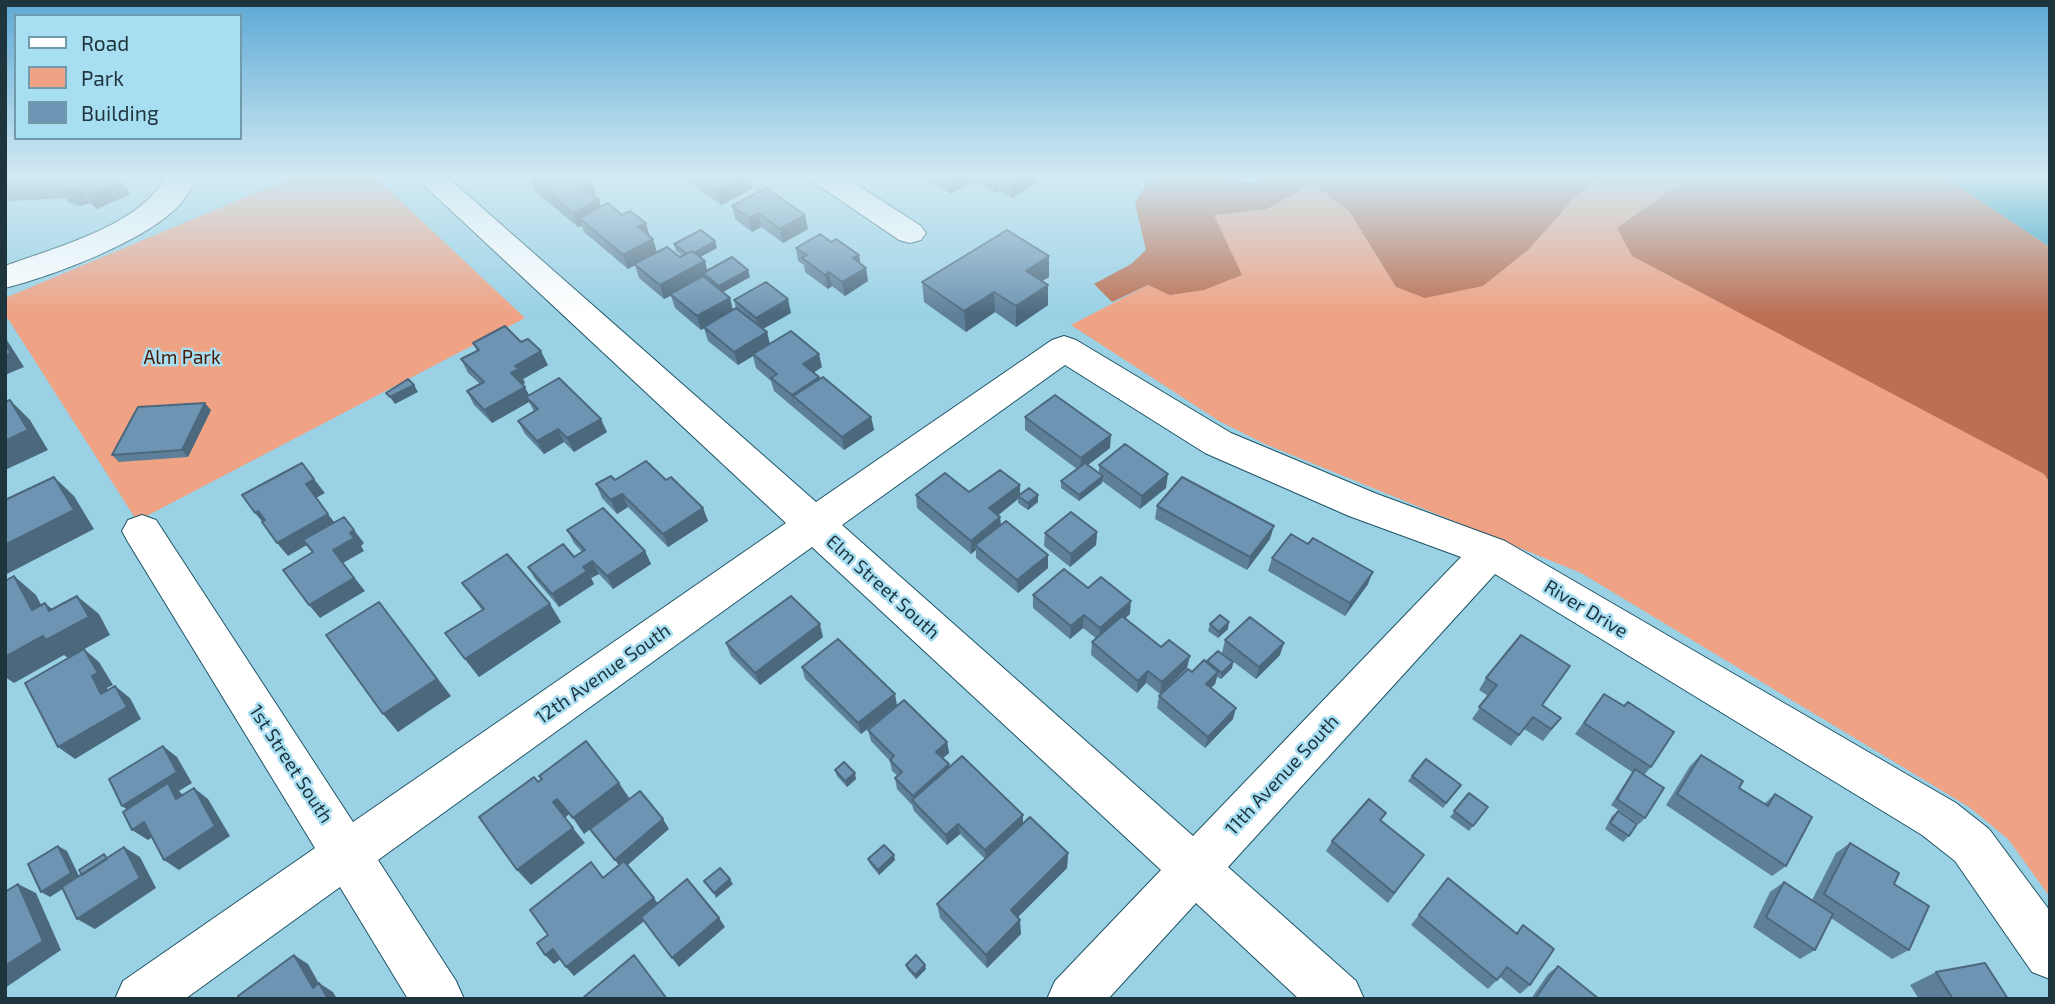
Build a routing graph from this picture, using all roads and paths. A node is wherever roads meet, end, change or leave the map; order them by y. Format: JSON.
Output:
{"nodes":[{"id":1,"x":137,"y":222,"type":"edge"},
{"id":2,"x":480,"y":222,"type":"edge"},
{"id":3,"x":894,"y":222,"type":"edge"},
{"id":4,"x":911,"y":233,"type":"dead end"},
{"id":5,"x":5,"y":278,"type":"edge"},
{"id":6,"x":1064,"y":348,"type":"joint"},
{"id":7,"x":815,"y":525,"type":"junction"},
{"id":8,"x":142,"y":531,"type":"dead end"},
{"id":9,"x":1491,"y":552,"type":"junction"},
{"id":10,"x":347,"y":853,"type":"junction"},
{"id":11,"x":1195,"y":868,"type":"junction"},
{"id":12,"x":2050,"y":954,"type":"edge"},
{"id":13,"x":141,"y":999,"type":"edge"},
{"id":14,"x":438,"y":999,"type":"edge"},
{"id":15,"x":1073,"y":999,"type":"edge"},
{"id":16,"x":1338,"y":999,"type":"edge"}],
"edges":[{"from":1,"to":5,"type":"street"},
{"from":2,"to":7,"type":"street","name":"Elm Street South"},
{"from":3,"to":4,"type":"street"},
{"from":6,"to":7,"type":"street","name":"12th Avenue South"},
{"from":6,"to":9,"type":"street","name":"River Drive"},
{"from":7,"to":10,"type":"street","name":"12th Avenue South"},
{"from":7,"to":11,"type":"street","name":"Elm Street South"},
{"from":8,"to":10,"type":"street","name":"1st Street South"},
{"from":9,"to":11,"type":"street","name":"11th Avenue South"},
{"from":9,"to":12,"type":"street","name":"River Drive"},
{"from":10,"to":13,"type":"street","name":"12th Avenue South"},
{"from":10,"to":14,"type":"street","name":"1st Street South"},
{"from":11,"to":15,"type":"street","name":"11th Avenue South"},
{"from":11,"to":16,"type":"street","name":"Elm Street South"}]}
